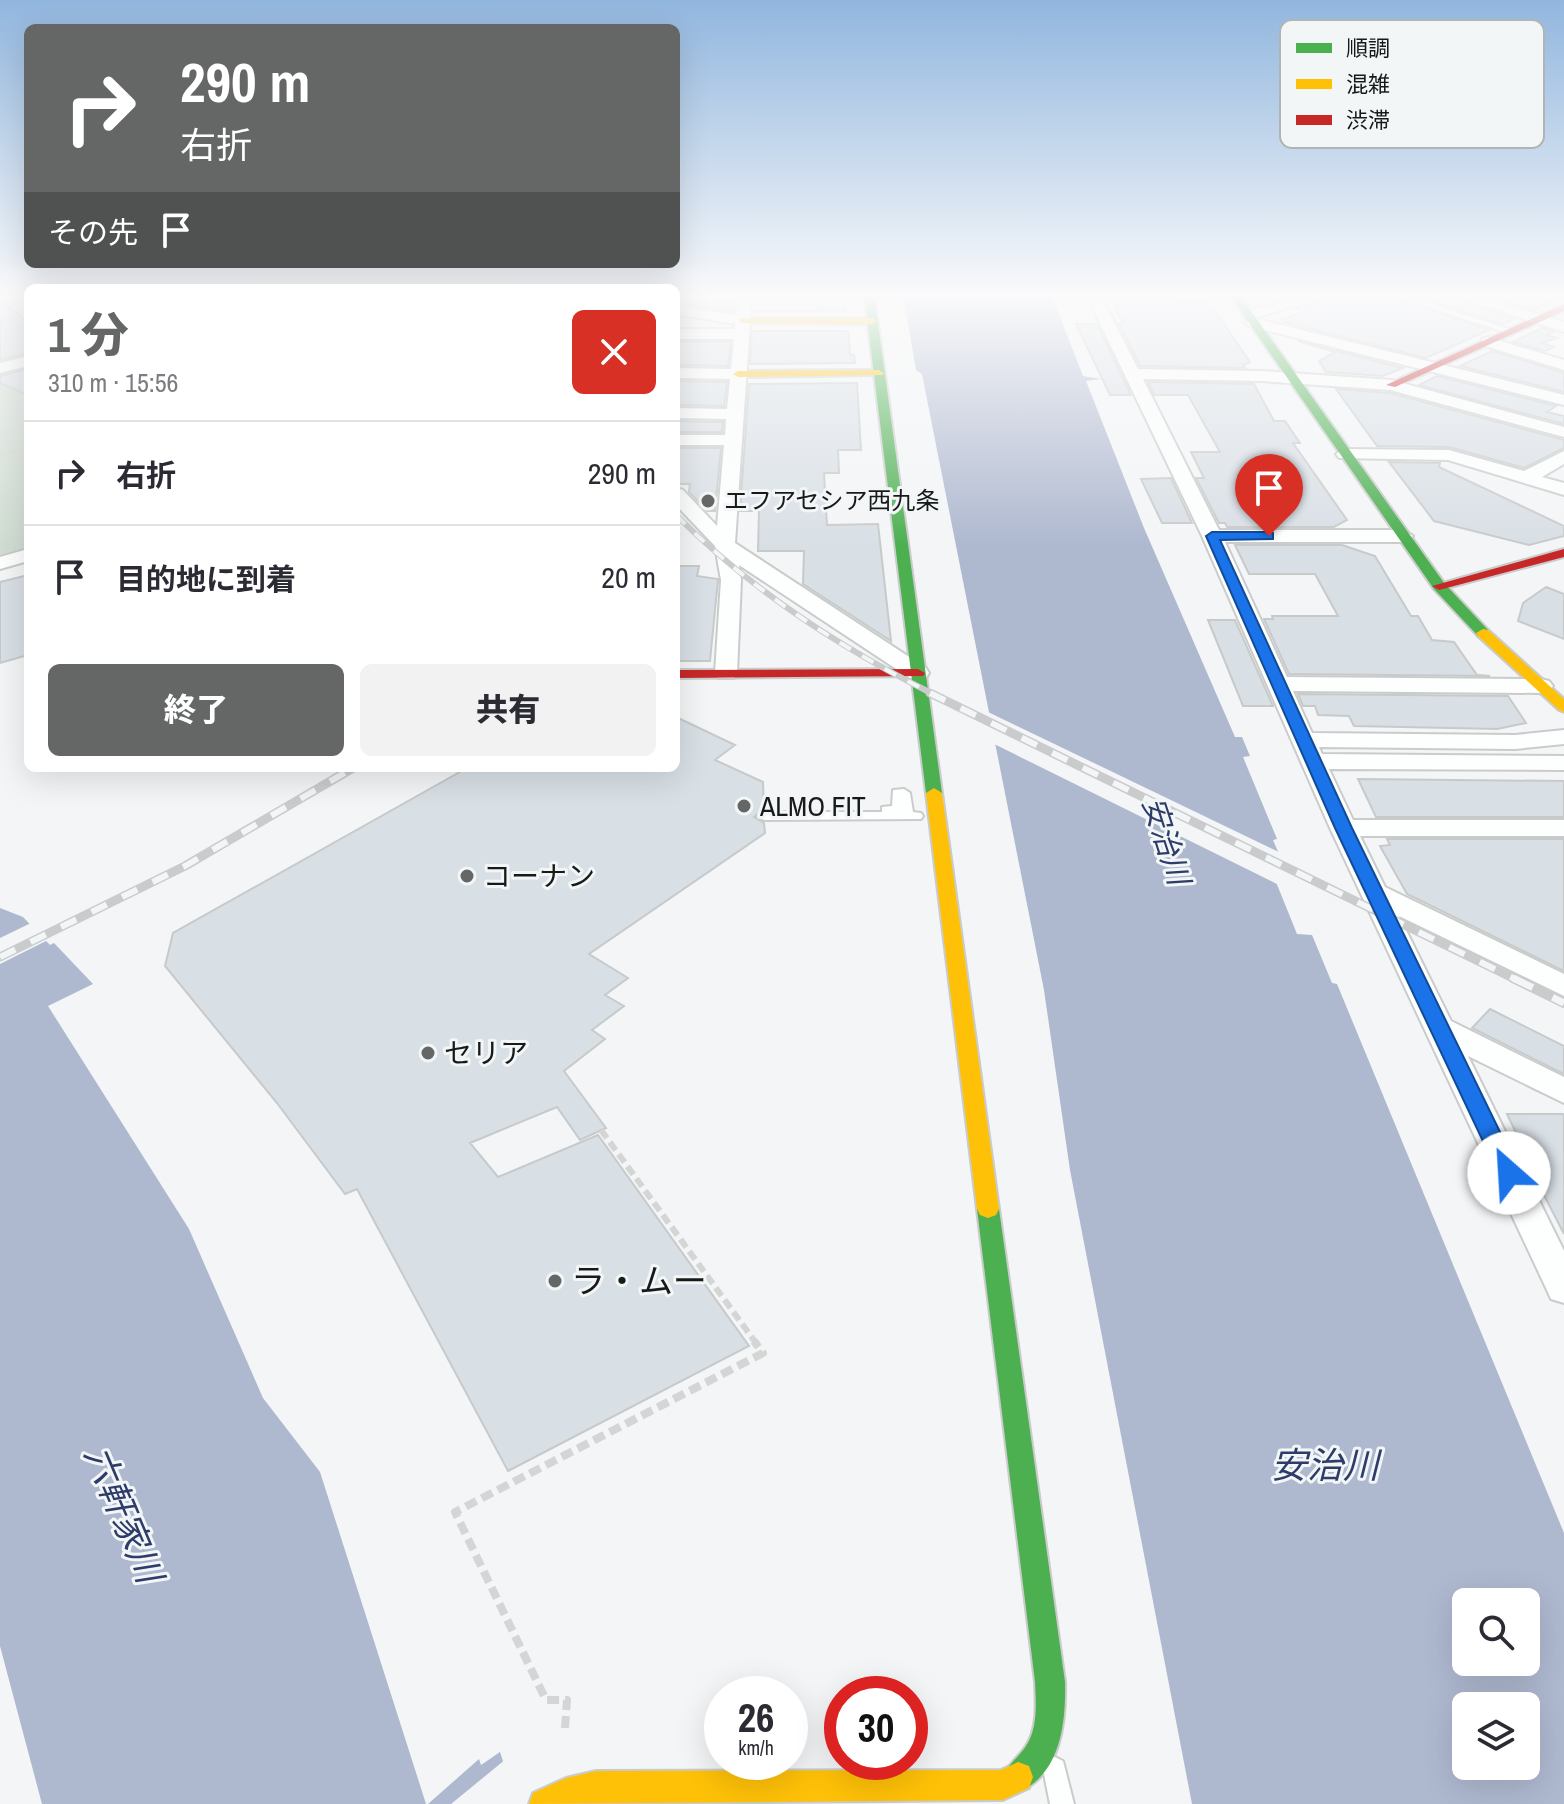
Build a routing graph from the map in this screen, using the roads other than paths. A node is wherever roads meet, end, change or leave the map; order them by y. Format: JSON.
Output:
{"nodes":[{"id":1,"x":738,"y":378,"type":"edge"},
{"id":2,"x":880,"y":378,"type":"edge"},
{"id":3,"x":1134,"y":378,"type":"edge"},
{"id":4,"x":1290,"y":378,"type":"edge"},
{"id":5,"x":1293,"y":378,"type":"edge"},
{"id":6,"x":1407,"y":378,"type":"edge"},
{"id":7,"x":1477,"y":378,"type":"edge"},
{"id":8,"x":1391,"y":385,"type":"junction"},
{"id":9,"x":1564,"y":400,"type":"edge"},
{"id":10,"x":680,"y":413,"type":"edge"},
{"id":11,"x":737,"y":414,"type":"junction"},
{"id":12,"x":1564,"y":432,"type":"edge"},
{"id":13,"x":680,"y":440,"type":"edge"},
{"id":14,"x":735,"y":440,"type":"junction"},
{"id":15,"x":1345,"y":454,"type":"junction"},
{"id":16,"x":1564,"y":456,"type":"edge"},
{"id":17,"x":1526,"y":478,"type":"junction"},
{"id":18,"x":1564,"y":489,"type":"edge"},
{"id":19,"x":680,"y":498,"type":"edge"},
{"id":20,"x":1212,"y":536,"type":"junction"},
{"id":21,"x":1403,"y":536,"type":"junction"},
{"id":22,"x":725,"y":545,"type":"junction"},
{"id":23,"x":1564,"y":553,"type":"edge"},
{"id":24,"x":24,"y":556,"type":"edge"},
{"id":25,"x":0,"y":563,"type":"edge"},
{"id":26,"x":1439,"y":586,"type":"junction"},
{"id":27,"x":726,"y":673,"type":"junction"},
{"id":28,"x":918,"y":673,"type":"junction"},
{"id":29,"x":680,"y":674,"type":"edge"},
{"id":30,"x":1279,"y":684,"type":"junction"},
{"id":31,"x":1541,"y":686,"type":"junction"},
{"id":32,"x":1564,"y":707,"type":"edge"},
{"id":33,"x":1564,"y":737,"type":"edge"},
{"id":34,"x":1311,"y":751,"type":"junction"},
{"id":35,"x":1564,"y":763,"type":"edge"},
{"id":36,"x":886,"y":810,"type":"dead end"},
{"id":37,"x":764,"y":816,"type":"dead end"},
{"id":38,"x":1343,"y":828,"type":"junction"},
{"id":39,"x":1564,"y":828,"type":"edge"},
{"id":40,"x":1376,"y":893,"type":"junction"},
{"id":41,"x":1564,"y":986,"type":"edge"},
{"id":42,"x":1441,"y":1029,"type":"junction"},
{"id":43,"x":1564,"y":1091,"type":"edge"},
{"id":44,"x":1564,"y":1288,"type":"edge"},
{"id":45,"x":1048,"y":1738,"type":"junction"},
{"id":46,"x":568,"y":1798,"type":"edge"},
{"id":47,"x":544,"y":1804,"type":"edge"},
{"id":48,"x":1062,"y":1804,"type":"edge"}],
"edges":[{"from":1,"to":11,"type":"street"},
{"from":2,"to":28,"type":"street"},
{"from":3,"to":20,"type":"street"},
{"from":4,"to":15,"type":"street"},
{"from":5,"to":8,"type":"street"},
{"from":6,"to":8,"type":"street"},
{"from":7,"to":9,"type":"street"},
{"from":8,"to":12,"type":"street"},
{"from":10,"to":11,"type":"street"},
{"from":11,"to":14,"type":"street"},
{"from":13,"to":14,"type":"street"},
{"from":14,"to":22,"type":"street"},
{"from":15,"to":17,"type":"street"},
{"from":15,"to":21,"type":"street"},
{"from":16,"to":17,"type":"street"},
{"from":17,"to":18,"type":"street"},
{"from":19,"to":22,"type":"street"},
{"from":20,"to":21,"type":"street"},
{"from":20,"to":30,"type":"street"},
{"from":21,"to":26,"type":"street"},
{"from":22,"to":27,"type":"street"},
{"from":22,"to":28,"type":"street"},
{"from":23,"to":26,"type":"street"},
{"from":24,"to":25,"type":"street"},
{"from":26,"to":31,"type":"street"},
{"from":27,"to":28,"type":"street"},
{"from":27,"to":29,"type":"street"},
{"from":28,"to":45,"type":"street"},
{"from":30,"to":31,"type":"street"},
{"from":30,"to":34,"type":"street"},
{"from":31,"to":32,"type":"street"},
{"from":33,"to":34,"type":"street"},
{"from":34,"to":35,"type":"street"},
{"from":34,"to":38,"type":"street"},
{"from":36,"to":37,"type":"lane"},
{"from":38,"to":39,"type":"street"},
{"from":38,"to":40,"type":"street"},
{"from":40,"to":41,"type":"street"},
{"from":40,"to":42,"type":"street"},
{"from":42,"to":43,"type":"street"},
{"from":42,"to":44,"type":"street"},
{"from":45,"to":46,"type":"street"},
{"from":45,"to":48,"type":"lane"},
{"from":46,"to":47,"type":"street"}]}
